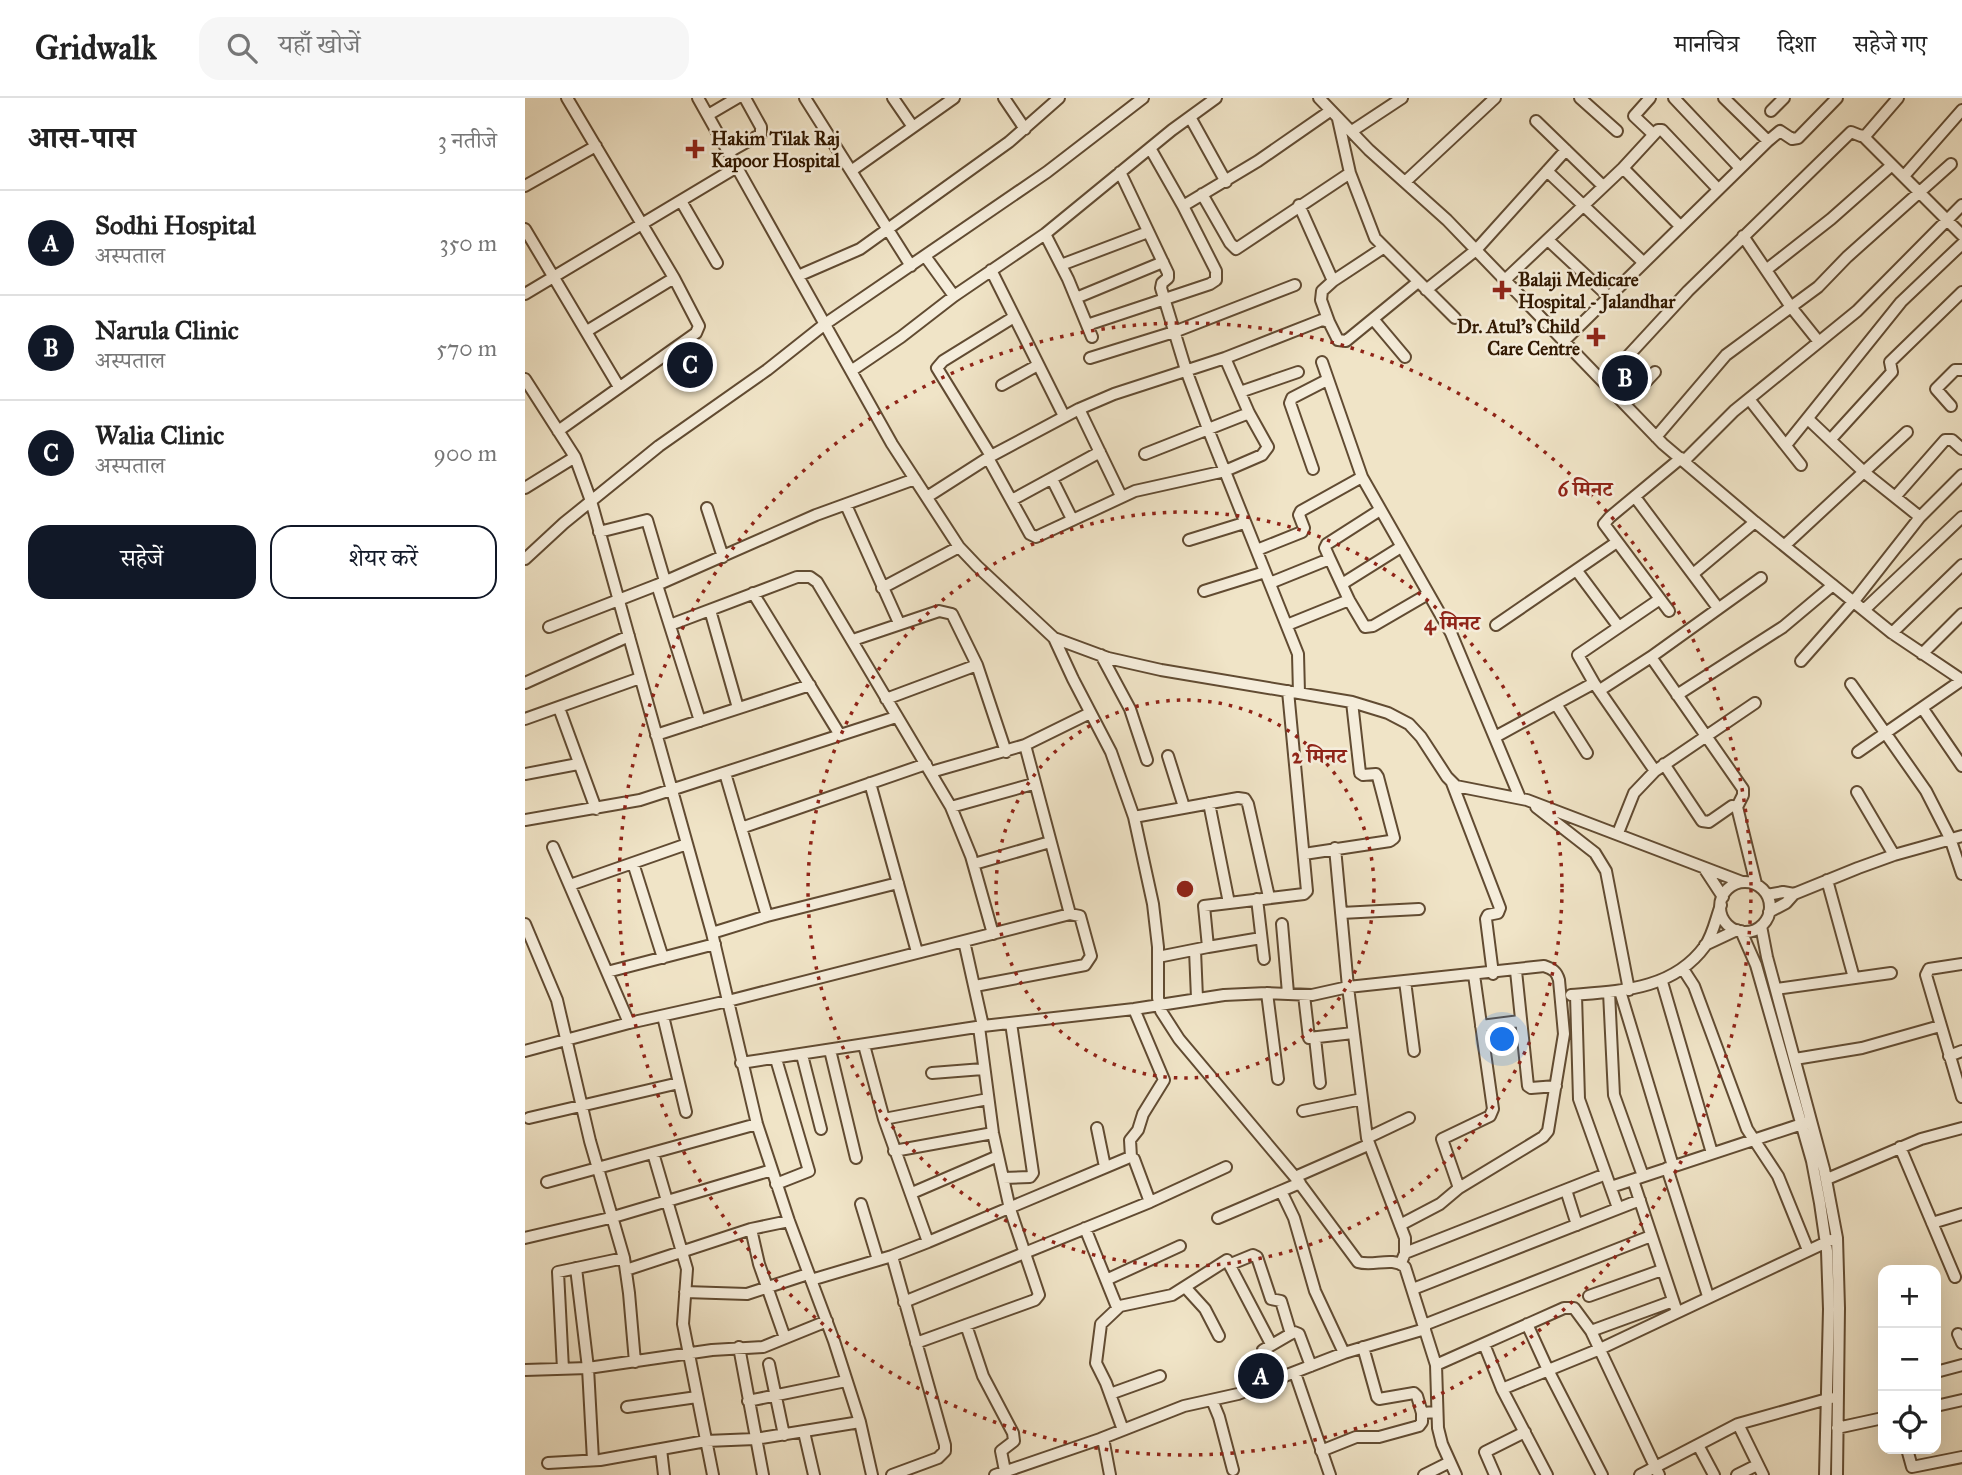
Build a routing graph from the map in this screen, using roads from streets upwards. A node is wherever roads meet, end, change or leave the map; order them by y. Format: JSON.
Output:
{"nodes":[{"id":1,"x":567,"y":98,"type":"edge"},
{"id":2,"x":698,"y":98,"type":"edge"},
{"id":3,"x":737,"y":98,"type":"edge"},
{"id":4,"x":745,"y":98,"type":"edge"},
{"id":5,"x":805,"y":98,"type":"edge"},
{"id":6,"x":893,"y":98,"type":"edge"},
{"id":7,"x":954,"y":98,"type":"edge"},
{"id":8,"x":1004,"y":98,"type":"edge"},
{"id":9,"x":1059,"y":98,"type":"edge"},
{"id":10,"x":1143,"y":98,"type":"edge"},
{"id":11,"x":1216,"y":98,"type":"edge"},
{"id":12,"x":1319,"y":98,"type":"edge"},
{"id":13,"x":1402,"y":98,"type":"edge"},
{"id":14,"x":1495,"y":98,"type":"edge"},
{"id":15,"x":1580,"y":98,"type":"edge"},
{"id":16,"x":1650,"y":98,"type":"edge"},
{"id":17,"x":1674,"y":98,"type":"edge"},
{"id":18,"x":1724,"y":98,"type":"edge"},
{"id":19,"x":1784,"y":98,"type":"edge"},
{"id":20,"x":1837,"y":98,"type":"edge"},
{"id":21,"x":1898,"y":98,"type":"edge"},
{"id":22,"x":1962,"y":110,"type":"edge"},
{"id":23,"x":1771,"y":111,"type":"dead end"},
{"id":24,"x":1334,"y":114,"type":"junction"},
{"id":25,"x":708,"y":115,"type":"junction"},
{"id":26,"x":1190,"y":117,"type":"junction"},
{"id":27,"x":1536,"y":121,"type":"dead end"},
{"id":28,"x":1952,"y":122,"type":"junction"},
{"id":29,"x":913,"y":127,"type":"junction"},
{"id":30,"x":1025,"y":129,"type":"junction"},
{"id":31,"x":1352,"y":131,"type":"junction"},
{"id":32,"x":1617,"y":131,"type":"dead end"},
{"id":33,"x":1962,"y":131,"type":"edge"},
{"id":34,"x":1653,"y":134,"type":"junction"},
{"id":35,"x":1863,"y":136,"type":"junction"},
{"id":36,"x":1767,"y":141,"type":"junction"},
{"id":37,"x":596,"y":146,"type":"junction"},
{"id":38,"x":1150,"y":148,"type":"junction"},
{"id":39,"x":1566,"y":150,"type":"junction"},
{"id":40,"x":729,"y":152,"type":"junction"},
{"id":41,"x":1951,"y":164,"type":"dead end"},
{"id":42,"x":1892,"y":165,"type":"junction"},
{"id":43,"x":737,"y":167,"type":"junction"},
{"id":44,"x":1623,"y":168,"type":"junction"},
{"id":45,"x":1740,"y":168,"type":"junction"},
{"id":46,"x":851,"y":171,"type":"junction"},
{"id":47,"x":1547,"y":171,"type":"junction"},
{"id":48,"x":1120,"y":172,"type":"junction"},
{"id":49,"x":1350,"y":173,"type":"junction"},
{"id":50,"x":1904,"y":176,"type":"junction"},
{"id":51,"x":1226,"y":182,"type":"junction"},
{"id":52,"x":1405,"y":182,"type":"junction"},
{"id":53,"x":525,"y":186,"type":"edge"},
{"id":54,"x":1603,"y":186,"type":"junction"},
{"id":55,"x":1718,"y":189,"type":"junction"},
{"id":56,"x":1920,"y":192,"type":"junction"},
{"id":57,"x":1202,"y":194,"type":"junction"},
{"id":58,"x":681,"y":201,"type":"junction"},
{"id":59,"x":1299,"y":205,"type":"junction"},
{"id":60,"x":1584,"y":205,"type":"junction"},
{"id":61,"x":1962,"y":205,"type":"edge"},
{"id":62,"x":1183,"y":206,"type":"junction"},
{"id":63,"x":1948,"y":220,"type":"junction"},
{"id":64,"x":642,"y":224,"type":"junction"},
{"id":65,"x":1680,"y":226,"type":"junction"},
{"id":66,"x":888,"y":228,"type":"junction"},
{"id":67,"x":525,"y":229,"type":"edge"},
{"id":68,"x":1148,"y":232,"type":"junction"},
{"id":69,"x":1045,"y":234,"type":"junction"},
{"id":70,"x":1962,"y":235,"type":"edge"},
{"id":71,"x":1743,"y":236,"type":"junction"},
{"id":72,"x":1548,"y":240,"type":"junction"},
{"id":73,"x":1962,"y":244,"type":"edge"},
{"id":74,"x":1383,"y":248,"type":"junction"},
{"id":75,"x":1476,"y":250,"type":"junction"},
{"id":76,"x":925,"y":256,"type":"junction"},
{"id":77,"x":1163,"y":262,"type":"junction"},
{"id":78,"x":1643,"y":262,"type":"junction"},
{"id":79,"x":717,"y":263,"type":"dead end"},
{"id":80,"x":1061,"y":265,"type":"junction"},
{"id":81,"x":911,"y":266,"type":"junction"},
{"id":82,"x":991,"y":270,"type":"junction"},
{"id":83,"x":1766,"y":270,"type":"junction"},
{"id":84,"x":798,"y":276,"type":"junction"},
{"id":85,"x":554,"y":277,"type":"junction"},
{"id":86,"x":674,"y":278,"type":"junction"},
{"id":87,"x":1506,"y":279,"type":"junction"},
{"id":88,"x":1333,"y":281,"type":"junction"},
{"id":89,"x":1295,"y":285,"type":"dead end"},
{"id":90,"x":1422,"y":286,"type":"junction"},
{"id":91,"x":1962,"y":292,"type":"edge"},
{"id":92,"x":525,"y":294,"type":"edge"},
{"id":93,"x":954,"y":296,"type":"junction"},
{"id":94,"x":1608,"y":296,"type":"junction"},
{"id":95,"x":1076,"y":298,"type":"junction"},
{"id":96,"x":1164,"y":300,"type":"junction"},
{"id":97,"x":1791,"y":306,"type":"junction"},
{"id":98,"x":1014,"y":317,"type":"junction"},
{"id":99,"x":1455,"y":318,"type":"dead end"},
{"id":100,"x":1373,"y":319,"type":"junction"},
{"id":101,"x":1329,"y":322,"type":"junction"},
{"id":102,"x":825,"y":324,"type":"junction"},
{"id":103,"x":1087,"y":325,"type":"junction"},
{"id":104,"x":587,"y":331,"type":"junction"},
{"id":105,"x":1174,"y":332,"type":"junction"},
{"id":106,"x":1091,"y":337,"type":"dead end"},
{"id":107,"x":1564,"y":341,"type":"junction"},
{"id":108,"x":1819,"y":342,"type":"junction"},
{"id":109,"x":1405,"y":357,"type":"dead end"},
{"id":110,"x":1090,"y":358,"type":"dead end"},
{"id":111,"x":1225,"y":358,"type":"junction"},
{"id":112,"x":1321,"y":362,"type":"dead end"},
{"id":113,"x":1038,"y":365,"type":"junction"},
{"id":114,"x":1961,"y":368,"type":"edge"},
{"id":115,"x":1186,"y":370,"type":"junction"},
{"id":116,"x":851,"y":371,"type":"junction"},
{"id":117,"x":1298,"y":372,"type":"dead end"},
{"id":118,"x":1655,"y":372,"type":"dead end"},
{"id":119,"x":525,"y":380,"type":"edge"},
{"id":120,"x":1327,"y":380,"type":"junction"},
{"id":121,"x":1604,"y":382,"type":"junction"},
{"id":122,"x":1002,"y":385,"type":"dead end"},
{"id":123,"x":619,"y":387,"type":"junction"},
{"id":124,"x":1240,"y":392,"type":"junction"},
{"id":125,"x":1749,"y":399,"type":"junction"},
{"id":126,"x":1625,"y":404,"type":"junction"},
{"id":127,"x":1951,"y":405,"type":"dead end"},
{"id":128,"x":1079,"y":409,"type":"junction"},
{"id":129,"x":1249,"y":413,"type":"junction"},
{"id":130,"x":1064,"y":416,"type":"junction"},
{"id":131,"x":1808,"y":419,"type":"junction"},
{"id":132,"x":1208,"y":429,"type":"junction"},
{"id":133,"x":558,"y":431,"type":"junction"},
{"id":134,"x":1907,"y":432,"type":"dead end"},
{"id":135,"x":1656,"y":437,"type":"junction"},
{"id":136,"x":1831,"y":439,"type":"junction"},
{"id":137,"x":1786,"y":445,"type":"junction"},
{"id":138,"x":1962,"y":449,"type":"edge"},
{"id":139,"x":1100,"y":452,"type":"junction"},
{"id":140,"x":1145,"y":454,"type":"dead end"},
{"id":141,"x":575,"y":457,"type":"junction"},
{"id":142,"x":990,"y":457,"type":"junction"},
{"id":143,"x":1683,"y":460,"type":"junction"},
{"id":144,"x":1801,"y":465,"type":"dead end"},
{"id":145,"x":1313,"y":469,"type":"dead end"},
{"id":146,"x":1225,"y":471,"type":"junction"},
{"id":147,"x":1865,"y":472,"type":"junction"},
{"id":148,"x":1962,"y":475,"type":"edge"},
{"id":149,"x":1362,"y":477,"type":"junction"},
{"id":150,"x":915,"y":479,"type":"junction"},
{"id":151,"x":1052,"y":479,"type":"junction"},
{"id":152,"x":525,"y":488,"type":"edge"},
{"id":153,"x":1121,"y":496,"type":"junction"},
{"id":154,"x":1635,"y":497,"type":"junction"},
{"id":155,"x":1895,"y":497,"type":"junction"},
{"id":156,"x":927,"y":498,"type":"junction"},
{"id":157,"x":1012,"y":500,"type":"junction"},
{"id":158,"x":591,"y":501,"type":"junction"},
{"id":159,"x":846,"y":505,"type":"junction"},
{"id":160,"x":707,"y":508,"type":"dead end"},
{"id":161,"x":1380,"y":510,"type":"junction"},
{"id":162,"x":1920,"y":516,"type":"junction"},
{"id":163,"x":1962,"y":517,"type":"edge"},
{"id":164,"x":1072,"y":519,"type":"junction"},
{"id":165,"x":1755,"y":522,"type":"junction"},
{"id":166,"x":1244,"y":523,"type":"junction"},
{"id":167,"x":599,"y":532,"type":"junction"},
{"id":168,"x":1189,"y":540,"type":"dead end"},
{"id":169,"x":1617,"y":542,"type":"junction"},
{"id":170,"x":1785,"y":545,"type":"junction"},
{"id":171,"x":959,"y":547,"type":"junction"},
{"id":172,"x":1401,"y":547,"type":"junction"},
{"id":173,"x":1257,"y":550,"type":"junction"},
{"id":174,"x":1329,"y":556,"type":"junction"},
{"id":175,"x":723,"y":557,"type":"junction"},
{"id":176,"x":525,"y":559,"type":"edge"},
{"id":177,"x":1962,"y":565,"type":"edge"},
{"id":178,"x":1577,"y":571,"type":"junction"},
{"id":179,"x":1265,"y":572,"type":"junction"},
{"id":180,"x":1693,"y":574,"type":"junction"},
{"id":181,"x":1761,"y":578,"type":"dead end"},
{"id":182,"x":661,"y":583,"type":"junction"},
{"id":183,"x":1270,"y":583,"type":"junction"},
{"id":184,"x":1342,"y":584,"type":"junction"},
{"id":185,"x":1833,"y":585,"type":"junction"},
{"id":186,"x":882,"y":588,"type":"junction"},
{"id":187,"x":1205,"y":591,"type":"dead end"},
{"id":188,"x":753,"y":593,"type":"junction"},
{"id":189,"x":1428,"y":594,"type":"junction"},
{"id":190,"x":618,"y":599,"type":"junction"},
{"id":191,"x":1660,"y":599,"type":"junction"},
{"id":192,"x":1349,"y":600,"type":"junction"},
{"id":193,"x":1854,"y":601,"type":"junction"},
{"id":194,"x":1718,"y":608,"type":"junction"},
{"id":195,"x":710,"y":610,"type":"junction"},
{"id":196,"x":1864,"y":610,"type":"junction"},
{"id":197,"x":1669,"y":611,"type":"dead end"},
{"id":198,"x":1961,"y":616,"type":"edge"},
{"id":199,"x":899,"y":623,"type":"junction"},
{"id":200,"x":670,"y":625,"type":"junction"},
{"id":201,"x":1287,"y":625,"type":"junction"},
{"id":202,"x":1496,"y":625,"type":"dead end"},
{"id":203,"x":1618,"y":626,"type":"junction"},
{"id":204,"x":549,"y":627,"type":"dead end"},
{"id":205,"x":1892,"y":633,"type":"junction"},
{"id":206,"x":628,"y":636,"type":"junction"},
{"id":207,"x":1054,"y":638,"type":"junction"},
{"id":208,"x":853,"y":640,"type":"junction"},
{"id":209,"x":1922,"y":654,"type":"junction"},
{"id":210,"x":1101,"y":655,"type":"junction"},
{"id":211,"x":1651,"y":657,"type":"junction"},
{"id":212,"x":1801,"y":661,"type":"dead end"},
{"id":213,"x":977,"y":665,"type":"junction"},
{"id":214,"x":640,"y":678,"type":"junction"},
{"id":215,"x":1962,"y":680,"type":"edge"},
{"id":216,"x":525,"y":683,"type":"edge"},
{"id":217,"x":1851,"y":684,"type":"dead end"},
{"id":218,"x":810,"y":685,"type":"junction"},
{"id":219,"x":1597,"y":686,"type":"junction"},
{"id":220,"x":1293,"y":692,"type":"junction"},
{"id":221,"x":1677,"y":695,"type":"junction"},
{"id":222,"x":886,"y":699,"type":"junction"},
{"id":223,"x":1352,"y":702,"type":"junction"},
{"id":224,"x":1755,"y":703,"type":"dead end"},
{"id":225,"x":1556,"y":704,"type":"junction"},
{"id":226,"x":559,"y":708,"type":"junction"},
{"id":227,"x":738,"y":708,"type":"junction"},
{"id":228,"x":1923,"y":709,"type":"junction"},
{"id":229,"x":1090,"y":713,"type":"junction"},
{"id":230,"x":897,"y":717,"type":"junction"},
{"id":231,"x":525,"y":719,"type":"edge"},
{"id":232,"x":700,"y":720,"type":"junction"},
{"id":233,"x":656,"y":734,"type":"junction"},
{"id":234,"x":1887,"y":734,"type":"junction"},
{"id":235,"x":840,"y":736,"type":"junction"},
{"id":236,"x":1495,"y":737,"type":"junction"},
{"id":237,"x":1706,"y":737,"type":"junction"},
{"id":238,"x":1024,"y":745,"type":"junction"},
{"id":239,"x":1006,"y":752,"type":"junction"},
{"id":240,"x":1858,"y":752,"type":"dead end"},
{"id":241,"x":1587,"y":753,"type":"dead end"},
{"id":242,"x":1168,"y":756,"type":"dead end"},
{"id":243,"x":1147,"y":760,"type":"dead end"},
{"id":244,"x":578,"y":764,"type":"junction"},
{"id":245,"x":1962,"y":766,"type":"edge"},
{"id":246,"x":928,"y":768,"type":"junction"},
{"id":247,"x":1659,"y":768,"type":"junction"},
{"id":248,"x":725,"y":773,"type":"junction"},
{"id":249,"x":525,"y":774,"type":"edge"},
{"id":250,"x":870,"y":783,"type":"junction"},
{"id":251,"x":1452,"y":783,"type":"junction"},
{"id":252,"x":1033,"y":784,"type":"junction"},
{"id":253,"x":672,"y":790,"type":"junction"},
{"id":254,"x":1857,"y":792,"type":"dead end"},
{"id":255,"x":1524,"y":799,"type":"junction"},
{"id":256,"x":1209,"y":803,"type":"junction"},
{"id":257,"x":951,"y":807,"type":"junction"},
{"id":258,"x":1184,"y":807,"type":"junction"},
{"id":259,"x":1737,"y":807,"type":"junction"},
{"id":260,"x":596,"y":809,"type":"junction"},
{"id":261,"x":1134,"y":817,"type":"junction"},
{"id":262,"x":525,"y":820,"type":"edge"},
{"id":263,"x":741,"y":828,"type":"junction"},
{"id":264,"x":1618,"y":833,"type":"junction"},
{"id":265,"x":1956,"y":837,"type":"edge"},
{"id":266,"x":1050,"y":842,"type":"junction"},
{"id":267,"x":687,"y":844,"type":"junction"},
{"id":268,"x":553,"y":847,"type":"dead end"},
{"id":269,"x":1335,"y":848,"type":"junction"},
{"id":270,"x":1304,"y":854,"type":"junction"},
{"id":271,"x":1894,"y":855,"type":"junction"},
{"id":272,"x":633,"y":863,"type":"junction"},
{"id":273,"x":974,"y":864,"type":"junction"},
{"id":274,"x":1702,"y":866,"type":"junction"},
{"id":275,"x":1962,"y":874,"type":"edge"},
{"id":276,"x":1827,"y":880,"type":"junction"},
{"id":277,"x":1742,"y":882,"type":"junction"},
{"id":278,"x":898,"y":883,"type":"junction"},
{"id":279,"x":1756,"y":884,"type":"junction"},
{"id":280,"x":570,"y":885,"type":"junction"},
{"id":281,"x":1794,"y":894,"type":"junction"},
{"id":282,"x":1767,"y":895,"type":"junction"},
{"id":283,"x":1269,"y":897,"type":"junction"},
{"id":284,"x":1257,"y":899,"type":"junction"},
{"id":285,"x":1722,"y":901,"type":"junction"},
{"id":286,"x":1229,"y":902,"type":"junction"},
{"id":287,"x":1419,"y":909,"type":"dead end"},
{"id":288,"x":1769,"y":912,"type":"junction"},
{"id":289,"x":1341,"y":913,"type":"junction"},
{"id":290,"x":1070,"y":914,"type":"junction"},
{"id":291,"x":767,"y":916,"type":"junction"},
{"id":292,"x":1282,"y":924,"type":"dead end"},
{"id":293,"x":1761,"y":926,"type":"junction"},
{"id":294,"x":1739,"y":931,"type":"junction"},
{"id":295,"x":526,"y":932,"type":"edge"},
{"id":296,"x":993,"y":934,"type":"junction"},
{"id":297,"x":1261,"y":938,"type":"junction"},
{"id":298,"x":713,"y":939,"type":"junction"},
{"id":299,"x":964,"y":941,"type":"junction"},
{"id":300,"x":1705,"y":946,"type":"junction"},
{"id":301,"x":1208,"y":947,"type":"junction"},
{"id":302,"x":1195,"y":950,"type":"junction"},
{"id":303,"x":916,"y":952,"type":"junction"},
{"id":304,"x":1158,"y":957,"type":"junction"},
{"id":305,"x":663,"y":958,"type":"junction"},
{"id":306,"x":1264,"y":959,"type":"dead end"},
{"id":307,"x":1962,"y":964,"type":"edge"},
{"id":308,"x":1683,"y":969,"type":"junction"},
{"id":309,"x":1516,"y":971,"type":"junction"},
{"id":310,"x":607,"y":972,"type":"junction"},
{"id":311,"x":1891,"y":973,"type":"dead end"},
{"id":312,"x":1493,"y":974,"type":"junction"},
{"id":313,"x":1474,"y":975,"type":"junction"},
{"id":314,"x":1854,"y":978,"type":"junction"},
{"id":315,"x":1405,"y":981,"type":"junction"},
{"id":316,"x":1662,"y":982,"type":"junction"},
{"id":317,"x":975,"y":986,"type":"junction"},
{"id":318,"x":1348,"y":987,"type":"junction"},
{"id":319,"x":1776,"y":989,"type":"junction"},
{"id":320,"x":1620,"y":991,"type":"junction"},
{"id":321,"x":1267,"y":992,"type":"junction"},
{"id":322,"x":1288,"y":993,"type":"junction"},
{"id":323,"x":1304,"y":995,"type":"junction"},
{"id":324,"x":1576,"y":995,"type":"junction"},
{"id":325,"x":1561,"y":996,"type":"junction"},
{"id":326,"x":1197,"y":998,"type":"junction"},
{"id":327,"x":728,"y":1001,"type":"junction"},
{"id":328,"x":1159,"y":1005,"type":"junction"},
{"id":329,"x":1134,"y":1009,"type":"junction"},
{"id":330,"x":663,"y":1016,"type":"junction"},
{"id":331,"x":1520,"y":1021,"type":"junction"},
{"id":332,"x":629,"y":1023,"type":"junction"},
{"id":333,"x":1011,"y":1023,"type":"junction"},
{"id":334,"x":981,"y":1026,"type":"junction"},
{"id":335,"x":1481,"y":1026,"type":"junction"},
{"id":336,"x":1940,"y":1026,"type":"junction"},
{"id":337,"x":1353,"y":1033,"type":"junction"},
{"id":338,"x":1315,"y":1038,"type":"junction"},
{"id":339,"x":568,"y":1039,"type":"junction"},
{"id":340,"x":864,"y":1045,"type":"junction"},
{"id":341,"x":830,"y":1050,"type":"junction"},
{"id":342,"x":525,"y":1051,"type":"edge"},
{"id":343,"x":1413,"y":1051,"type":"dead end"},
{"id":344,"x":1962,"y":1051,"type":"edge"},
{"id":345,"x":802,"y":1055,"type":"junction"},
{"id":346,"x":1949,"y":1056,"type":"junction"},
{"id":347,"x":775,"y":1059,"type":"junction"},
{"id":348,"x":1795,"y":1059,"type":"junction"},
{"id":349,"x":741,"y":1063,"type":"junction"},
{"id":350,"x":983,"y":1069,"type":"junction"},
{"id":351,"x":932,"y":1073,"type":"dead end"},
{"id":352,"x":1278,"y":1079,"type":"dead end"},
{"id":353,"x":679,"y":1083,"type":"junction"},
{"id":354,"x":1320,"y":1083,"type":"dead end"},
{"id":355,"x":1556,"y":1086,"type":"junction"},
{"id":356,"x":1962,"y":1097,"type":"edge"},
{"id":357,"x":988,"y":1099,"type":"junction"},
{"id":358,"x":1362,"y":1099,"type":"junction"},
{"id":359,"x":582,"y":1105,"type":"junction"},
{"id":360,"x":1303,"y":1111,"type":"dead end"},
{"id":361,"x":686,"y":1112,"type":"dead end"},
{"id":362,"x":530,"y":1118,"type":"dead end"},
{"id":363,"x":1409,"y":1118,"type":"dead end"},
{"id":364,"x":884,"y":1119,"type":"junction"},
{"id":365,"x":1807,"y":1123,"type":"junction"},
{"id":366,"x":757,"y":1124,"type":"junction"},
{"id":367,"x":1097,"y":1128,"type":"dead end"},
{"id":368,"x":1962,"y":1128,"type":"edge"},
{"id":369,"x":821,"y":1129,"type":"dead end"},
{"id":370,"x":993,"y":1133,"type":"junction"},
{"id":371,"x":1753,"y":1141,"type":"junction"},
{"id":372,"x":1367,"y":1142,"type":"junction"},
{"id":373,"x":1900,"y":1147,"type":"junction"},
{"id":374,"x":894,"y":1151,"type":"junction"},
{"id":375,"x":653,"y":1153,"type":"junction"},
{"id":376,"x":1712,"y":1153,"type":"junction"},
{"id":377,"x":998,"y":1156,"type":"junction"},
{"id":378,"x":856,"y":1157,"type":"dead end"},
{"id":379,"x":1131,"y":1157,"type":"junction"},
{"id":380,"x":1105,"y":1167,"type":"junction"},
{"id":381,"x":1226,"y":1167,"type":"dead end"},
{"id":382,"x":1670,"y":1167,"type":"junction"},
{"id":383,"x":598,"y":1168,"type":"junction"},
{"id":384,"x":772,"y":1170,"type":"junction"},
{"id":385,"x":1606,"y":1174,"type":"junction"},
{"id":386,"x":1003,"y":1178,"type":"junction"},
{"id":387,"x":1638,"y":1178,"type":"junction"},
{"id":388,"x":1827,"y":1179,"type":"junction"},
{"id":389,"x":1298,"y":1180,"type":"junction"},
{"id":390,"x":547,"y":1182,"type":"dead end"},
{"id":391,"x":776,"y":1184,"type":"junction"},
{"id":392,"x":1459,"y":1188,"type":"junction"},
{"id":393,"x":1611,"y":1188,"type":"junction"},
{"id":394,"x":1566,"y":1190,"type":"junction"},
{"id":395,"x":1281,"y":1191,"type":"junction"},
{"id":396,"x":912,"y":1193,"type":"junction"},
{"id":397,"x":1640,"y":1200,"type":"junction"},
{"id":398,"x":667,"y":1202,"type":"junction"},
{"id":399,"x":1150,"y":1202,"type":"junction"},
{"id":400,"x":861,"y":1204,"type":"dead end"},
{"id":401,"x":1618,"y":1208,"type":"junction"},
{"id":402,"x":1010,"y":1209,"type":"junction"},
{"id":403,"x":1962,"y":1214,"type":"edge"},
{"id":404,"x":611,"y":1217,"type":"junction"},
{"id":405,"x":1218,"y":1218,"type":"dead end"},
{"id":406,"x":789,"y":1220,"type":"junction"},
{"id":407,"x":1932,"y":1223,"type":"junction"},
{"id":408,"x":1577,"y":1225,"type":"junction"},
{"id":409,"x":1400,"y":1226,"type":"junction"},
{"id":410,"x":1085,"y":1228,"type":"junction"},
{"id":411,"x":751,"y":1229,"type":"junction"},
{"id":412,"x":1651,"y":1236,"type":"junction"},
{"id":413,"x":1837,"y":1237,"type":"junction"},
{"id":414,"x":525,"y":1238,"type":"edge"},
{"id":415,"x":929,"y":1242,"type":"junction"},
{"id":416,"x":1825,"y":1242,"type":"junction"},
{"id":417,"x":1180,"y":1246,"type":"dead end"},
{"id":418,"x":683,"y":1250,"type":"junction"},
{"id":419,"x":1808,"y":1250,"type":"junction"},
{"id":420,"x":1024,"y":1252,"type":"junction"},
{"id":421,"x":892,"y":1256,"type":"junction"},
{"id":422,"x":624,"y":1258,"type":"junction"},
{"id":423,"x":1403,"y":1258,"type":"junction"},
{"id":424,"x":878,"y":1260,"type":"junction"},
{"id":425,"x":1231,"y":1264,"type":"junction"},
{"id":426,"x":576,"y":1268,"type":"junction"},
{"id":427,"x":626,"y":1269,"type":"junction"},
{"id":428,"x":1662,"y":1270,"type":"junction"},
{"id":429,"x":809,"y":1277,"type":"junction"},
{"id":430,"x":1955,"y":1277,"type":"dead end"},
{"id":431,"x":1106,"y":1280,"type":"junction"},
{"id":432,"x":1185,"y":1287,"type":"junction"},
{"id":433,"x":768,"y":1288,"type":"junction"},
{"id":434,"x":1413,"y":1289,"type":"junction"},
{"id":435,"x":685,"y":1292,"type":"junction"},
{"id":436,"x":1589,"y":1296,"type":"dead end"},
{"id":437,"x":1708,"y":1296,"type":"junction"},
{"id":438,"x":904,"y":1302,"type":"junction"},
{"id":439,"x":1675,"y":1306,"type":"junction"},
{"id":440,"x":1117,"y":1307,"type":"junction"},
{"id":441,"x":827,"y":1321,"type":"junction"},
{"id":442,"x":1527,"y":1324,"type":"junction"},
{"id":443,"x":965,"y":1325,"type":"junction"},
{"id":444,"x":1425,"y":1327,"type":"junction"},
{"id":445,"x":1591,"y":1331,"type":"junction"},
{"id":446,"x":1290,"y":1334,"type":"junction"},
{"id":447,"x":1219,"y":1336,"type":"dead end"},
{"id":448,"x":785,"y":1338,"type":"junction"},
{"id":449,"x":916,"y":1343,"type":"junction"},
{"id":450,"x":1271,"y":1344,"type":"junction"},
{"id":451,"x":1484,"y":1344,"type":"junction"},
{"id":452,"x":1363,"y":1347,"type":"junction"},
{"id":453,"x":740,"y":1348,"type":"junction"},
{"id":454,"x":1599,"y":1349,"type":"junction"},
{"id":455,"x":1344,"y":1353,"type":"junction"},
{"id":456,"x":689,"y":1355,"type":"junction"},
{"id":457,"x":635,"y":1362,"type":"junction"},
{"id":458,"x":769,"y":1364,"type":"dead end"},
{"id":459,"x":1436,"y":1365,"type":"junction"},
{"id":460,"x":1962,"y":1365,"type":"edge"},
{"id":461,"x":1311,"y":1366,"type":"junction"},
{"id":462,"x":588,"y":1368,"type":"junction"},
{"id":463,"x":563,"y":1369,"type":"junction"},
{"id":464,"x":525,"y":1370,"type":"edge"},
{"id":465,"x":1548,"y":1370,"type":"junction"},
{"id":466,"x":1941,"y":1371,"type":"edge"},
{"id":467,"x":1295,"y":1373,"type":"junction"},
{"id":468,"x":1160,"y":1376,"type":"dead end"},
{"id":469,"x":1273,"y":1380,"type":"junction"},
{"id":470,"x":846,"y":1381,"type":"junction"},
{"id":471,"x":1502,"y":1389,"type":"junction"},
{"id":472,"x":775,"y":1394,"type":"junction"},
{"id":473,"x":1110,"y":1394,"type":"junction"},
{"id":474,"x":697,"y":1397,"type":"junction"},
{"id":475,"x":1832,"y":1398,"type":"junction"},
{"id":476,"x":1212,"y":1400,"type":"junction"},
{"id":477,"x":1962,"y":1400,"type":"edge"},
{"id":478,"x":748,"y":1401,"type":"junction"},
{"id":479,"x":1941,"y":1405,"type":"edge"},
{"id":480,"x":627,"y":1407,"type":"dead end"},
{"id":481,"x":1437,"y":1412,"type":"junction"},
{"id":482,"x":1422,"y":1413,"type":"junction"},
{"id":483,"x":1878,"y":1419,"type":"edge"},
{"id":484,"x":860,"y":1422,"type":"junction"},
{"id":485,"x":1738,"y":1424,"type":"junction"},
{"id":486,"x":1837,"y":1428,"type":"junction"},
{"id":487,"x":1123,"y":1430,"type":"junction"},
{"id":488,"x":1525,"y":1432,"type":"junction"},
{"id":489,"x":804,"y":1433,"type":"junction"},
{"id":490,"x":784,"y":1435,"type":"junction"},
{"id":491,"x":1103,"y":1438,"type":"junction"},
{"id":492,"x":755,"y":1439,"type":"junction"},
{"id":493,"x":706,"y":1441,"type":"junction"},
{"id":494,"x":1698,"y":1445,"type":"junction"},
{"id":495,"x":661,"y":1450,"type":"junction"},
{"id":496,"x":1321,"y":1451,"type":"junction"},
{"id":497,"x":1908,"y":1454,"type":"edge"},
{"id":498,"x":1962,"y":1457,"type":"edge"},
{"id":499,"x":593,"y":1460,"type":"junction"},
{"id":500,"x":548,"y":1462,"type":"dead end"},
{"id":501,"x":1450,"y":1462,"type":"junction"},
{"id":502,"x":1233,"y":1470,"type":"dead end"},
{"id":503,"x":1760,"y":1470,"type":"edge"},
{"id":504,"x":1657,"y":1471,"type":"edge"},
{"id":505,"x":998,"y":1474,"type":"edge"},
{"id":506,"x":664,"y":1475,"type":"edge"},
{"id":507,"x":713,"y":1475,"type":"edge"},
{"id":508,"x":763,"y":1475,"type":"edge"},
{"id":509,"x":814,"y":1475,"type":"edge"},
{"id":510,"x":872,"y":1475,"type":"edge"},
{"id":511,"x":892,"y":1475,"type":"edge"},
{"id":512,"x":1110,"y":1475,"type":"edge"},
{"id":513,"x":1330,"y":1475,"type":"edge"},
{"id":514,"x":1424,"y":1475,"type":"edge"},
{"id":515,"x":1456,"y":1475,"type":"edge"},
{"id":516,"x":1495,"y":1475,"type":"edge"},
{"id":517,"x":1547,"y":1475,"type":"edge"},
{"id":518,"x":1602,"y":1475,"type":"edge"},
{"id":519,"x":1640,"y":1475,"type":"edge"},
{"id":520,"x":1714,"y":1475,"type":"edge"},
{"id":521,"x":1737,"y":1475,"type":"edge"},
{"id":522,"x":1825,"y":1475,"type":"edge"},
{"id":523,"x":1837,"y":1475,"type":"edge"}],
"edges":[{"from":1,"to":37,"type":"street"},
{"from":2,"to":25,"type":"street"},
{"from":3,"to":25,"type":"street"},
{"from":4,"to":40,"type":"street"},
{"from":5,"to":46,"type":"street"},
{"from":6,"to":29,"type":"street"},
{"from":7,"to":29,"type":"street"},
{"from":8,"to":30,"type":"street"},
{"from":9,"to":30,"type":"street"},
{"from":10,"to":76,"type":"street"},
{"from":11,"to":26,"type":"street"},
{"from":12,"to":24,"type":"street"},
{"from":13,"to":31,"type":"street"},
{"from":14,"to":52,"type":"street"},
{"from":15,"to":32,"type":"street"},
{"from":16,"to":34,"type":"street"},
{"from":17,"to":45,"type":"street"},
{"from":18,"to":36,"type":"street"},
{"from":19,"to":23,"type":"street"},
{"from":20,"to":36,"type":"street"},
{"from":21,"to":35,"type":"street"},
{"from":22,"to":28,"type":"street"},
{"from":24,"to":31,"type":"street"},
{"from":24,"to":49,"type":"street"},
{"from":24,"to":51,"type":"street"},
{"from":25,"to":40,"type":"street"},
{"from":26,"to":38,"type":"street"},
{"from":26,"to":51,"type":"street"},
{"from":27,"to":39,"type":"street"},
{"from":28,"to":33,"type":"street"},
{"from":28,"to":50,"type":"street"},
{"from":29,"to":46,"type":"street"},
{"from":30,"to":66,"type":"street"},
{"from":31,"to":52,"type":"street"},
{"from":34,"to":44,"type":"street"},
{"from":34,"to":55,"type":"street"},
{"from":35,"to":42,"type":"street"},
{"from":35,"to":71,"type":"street"},
{"from":36,"to":45,"type":"street"},
{"from":37,"to":53,"type":"street"},
{"from":37,"to":64,"type":"street"},
{"from":38,"to":48,"type":"street"},
{"from":38,"to":62,"type":"street"},
{"from":39,"to":47,"type":"street"},
{"from":39,"to":54,"type":"street"},
{"from":40,"to":43,"type":"street"},
{"from":41,"to":56,"type":"street"},
{"from":42,"to":50,"type":"street"},
{"from":42,"to":83,"type":"street"},
{"from":43,"to":58,"type":"street"},
{"from":43,"to":84,"type":"street"},
{"from":44,"to":54,"type":"street"},
{"from":44,"to":65,"type":"street"},
{"from":45,"to":55,"type":"street"},
{"from":46,"to":66,"type":"street"},
{"from":47,"to":60,"type":"street"},
{"from":47,"to":75,"type":"street"},
{"from":48,"to":68,"type":"street"},
{"from":48,"to":69,"type":"street"},
{"from":49,"to":59,"type":"street"},
{"from":49,"to":74,"type":"street"},
{"from":50,"to":56,"type":"street"},
{"from":51,"to":57,"type":"street"},
{"from":52,"to":75,"type":"street"},
{"from":54,"to":60,"type":"street"},
{"from":55,"to":65,"type":"street"},
{"from":56,"to":63,"type":"street"},
{"from":56,"to":97,"type":"street"},
{"from":57,"to":59,"type":"street"},
{"from":57,"to":62,"type":"street"},
{"from":58,"to":64,"type":"street"},
{"from":58,"to":79,"type":"street"},
{"from":59,"to":88,"type":"street"},
{"from":60,"to":72,"type":"street"},
{"from":60,"to":78,"type":"street"},
{"from":61,"to":63,"type":"street"},
{"from":62,"to":96,"type":"street"},
{"from":63,"to":70,"type":"street"},
{"from":63,"to":108,"type":"street"},
{"from":64,"to":85,"type":"street"},
{"from":64,"to":86,"type":"street"},
{"from":65,"to":78,"type":"street"},
{"from":66,"to":81,"type":"street"},
{"from":66,"to":84,"type":"street"},
{"from":67,"to":85,"type":"street"},
{"from":68,"to":77,"type":"street"},
{"from":68,"to":80,"type":"street"},
{"from":69,"to":80,"type":"street"},
{"from":69,"to":82,"type":"street"},
{"from":71,"to":83,"type":"street"},
{"from":71,"to":121,"type":"street"},
{"from":72,"to":87,"type":"street"},
{"from":72,"to":94,"type":"street"},
{"from":73,"to":131,"type":"street"},
{"from":74,"to":88,"type":"street"},
{"from":74,"to":90,"type":"street"},
{"from":75,"to":87,"type":"street"},
{"from":75,"to":90,"type":"street"},
{"from":76,"to":81,"type":"street"},
{"from":76,"to":93,"type":"street"},
{"from":77,"to":95,"type":"street"},
{"from":77,"to":96,"type":"street"},
{"from":78,"to":94,"type":"street"},
{"from":80,"to":95,"type":"street"},
{"from":81,"to":102,"type":"street"},
{"from":82,"to":93,"type":"street"},
{"from":82,"to":98,"type":"street"},
{"from":83,"to":97,"type":"street"},
{"from":84,"to":102,"type":"street"},
{"from":85,"to":92,"type":"street"},
{"from":85,"to":104,"type":"street"},
{"from":86,"to":104,"type":"street"},
{"from":86,"to":123,"type":"street"},
{"from":87,"to":107,"type":"street"},
{"from":88,"to":101,"type":"street"},
{"from":89,"to":105,"type":"street"},
{"from":90,"to":99,"type":"street"},
{"from":90,"to":100,"type":"street"},
{"from":91,"to":136,"type":"street"},
{"from":93,"to":116,"type":"street"},
{"from":94,"to":107,"type":"street"},
{"from":95,"to":103,"type":"street"},
{"from":96,"to":103,"type":"street"},
{"from":96,"to":105,"type":"street"},
{"from":97,"to":108,"type":"street"},
{"from":97,"to":135,"type":"street"},
{"from":98,"to":113,"type":"street"},
{"from":98,"to":142,"type":"street"},
{"from":100,"to":101,"type":"street"},
{"from":100,"to":109,"type":"street"},
{"from":101,"to":111,"type":"street"},
{"from":102,"to":116,"type":"street"},
{"from":102,"to":158,"type":"street"},
{"from":103,"to":106,"type":"street"},
{"from":104,"to":123,"type":"street"},
{"from":105,"to":110,"type":"street"},
{"from":105,"to":115,"type":"street"},
{"from":107,"to":121,"type":"street"},
{"from":108,"to":125,"type":"street"},
{"from":111,"to":115,"type":"street"},
{"from":111,"to":124,"type":"street"},
{"from":112,"to":120,"type":"street"},
{"from":113,"to":122,"type":"street"},
{"from":113,"to":130,"type":"street"},
{"from":114,"to":127,"type":"street"},
{"from":115,"to":128,"type":"street"},
{"from":115,"to":132,"type":"street"},
{"from":116,"to":150,"type":"street"},
{"from":117,"to":124,"type":"street"},
{"from":118,"to":126,"type":"street"},
{"from":119,"to":133,"type":"street"},
{"from":120,"to":145,"type":"street"},
{"from":120,"to":149,"type":"street"},
{"from":121,"to":126,"type":"street"},
{"from":123,"to":133,"type":"street"},
{"from":124,"to":129,"type":"street"},
{"from":125,"to":137,"type":"street"},
{"from":125,"to":143,"type":"street"},
{"from":126,"to":135,"type":"street"},
{"from":128,"to":130,"type":"street"},
{"from":128,"to":139,"type":"street"},
{"from":129,"to":132,"type":"street"},
{"from":129,"to":146,"type":"street"},
{"from":130,"to":142,"type":"street"},
{"from":131,"to":136,"type":"street"},
{"from":131,"to":137,"type":"street"},
{"from":132,"to":140,"type":"street"},
{"from":132,"to":146,"type":"street"},
{"from":133,"to":141,"type":"street"},
{"from":134,"to":147,"type":"street"},
{"from":135,"to":143,"type":"street"},
{"from":136,"to":147,"type":"street"},
{"from":137,"to":144,"type":"street"},
{"from":138,"to":155,"type":"street"},
{"from":139,"to":151,"type":"street"},
{"from":139,"to":153,"type":"street"},
{"from":141,"to":152,"type":"street"},
{"from":141,"to":158,"type":"street"},
{"from":142,"to":156,"type":"street"},
{"from":142,"to":157,"type":"street"},
{"from":143,"to":154,"type":"street"},
{"from":143,"to":165,"type":"street"},
{"from":146,"to":153,"type":"street"},
{"from":146,"to":166,"type":"street"},
{"from":147,"to":155,"type":"street"},
{"from":147,"to":170,"type":"street"},
{"from":148,"to":162,"type":"street"},
{"from":149,"to":161,"type":"street"},
{"from":149,"to":173,"type":"street"},
{"from":150,"to":156,"type":"street"},
{"from":150,"to":159,"type":"street"},
{"from":151,"to":157,"type":"street"},
{"from":151,"to":164,"type":"street"},
{"from":153,"to":164,"type":"street"},
{"from":154,"to":169,"type":"street"},
{"from":154,"to":180,"type":"street"},
{"from":155,"to":162,"type":"street"},
{"from":156,"to":171,"type":"street"},
{"from":157,"to":164,"type":"street"},
{"from":158,"to":167,"type":"street"},
{"from":158,"to":176,"type":"street"},
{"from":159,"to":175,"type":"street"},
{"from":159,"to":186,"type":"street"},
{"from":160,"to":175,"type":"street"},
{"from":161,"to":172,"type":"street"},
{"from":161,"to":174,"type":"street"},
{"from":162,"to":193,"type":"street"},
{"from":163,"to":196,"type":"street"},
{"from":165,"to":170,"type":"street"},
{"from":165,"to":180,"type":"street"},
{"from":166,"to":168,"type":"street"},
{"from":166,"to":173,"type":"street"},
{"from":167,"to":182,"type":"street"},
{"from":167,"to":190,"type":"street"},
{"from":169,"to":178,"type":"street"},
{"from":169,"to":191,"type":"street"},
{"from":170,"to":185,"type":"street"},
{"from":171,"to":186,"type":"street"},
{"from":171,"to":207,"type":"street"},
{"from":172,"to":184,"type":"street"},
{"from":172,"to":189,"type":"street"},
{"from":173,"to":179,"type":"street"},
{"from":174,"to":183,"type":"street"},
{"from":174,"to":184,"type":"street"},
{"from":175,"to":182,"type":"street"},
{"from":177,"to":205,"type":"street"},
{"from":178,"to":202,"type":"street"},
{"from":178,"to":203,"type":"street"},
{"from":179,"to":183,"type":"street"},
{"from":179,"to":187,"type":"street"},
{"from":180,"to":194,"type":"street"},
{"from":181,"to":194,"type":"street"},
{"from":182,"to":190,"type":"street"},
{"from":182,"to":200,"type":"street"},
{"from":183,"to":201,"type":"street"},
{"from":184,"to":192,"type":"street"},
{"from":185,"to":193,"type":"street"},
{"from":185,"to":221,"type":"street"},
{"from":186,"to":199,"type":"street"},
{"from":188,"to":195,"type":"street"},
{"from":188,"to":208,"type":"street"},
{"from":188,"to":218,"type":"street"},
{"from":189,"to":192,"type":"street"},
{"from":189,"to":236,"type":"street"},
{"from":190,"to":204,"type":"street"},
{"from":190,"to":206,"type":"street"},
{"from":191,"to":197,"type":"street"},
{"from":191,"to":203,"type":"street"},
{"from":192,"to":201,"type":"street"},
{"from":193,"to":196,"type":"street"},
{"from":193,"to":212,"type":"street"},
{"from":194,"to":211,"type":"street"},
{"from":195,"to":200,"type":"street"},
{"from":195,"to":227,"type":"street"},
{"from":196,"to":205,"type":"street"},
{"from":198,"to":209,"type":"street"},
{"from":199,"to":208,"type":"street"},
{"from":199,"to":213,"type":"street"},
{"from":200,"to":232,"type":"street"},
{"from":201,"to":220,"type":"street"},
{"from":203,"to":219,"type":"street"},
{"from":205,"to":209,"type":"street"},
{"from":206,"to":214,"type":"street"},
{"from":206,"to":216,"type":"street"},
{"from":207,"to":210,"type":"street"},
{"from":207,"to":229,"type":"street"},
{"from":208,"to":222,"type":"street"},
{"from":209,"to":215,"type":"street"},
{"from":210,"to":220,"type":"street"},
{"from":210,"to":243,"type":"street"},
{"from":211,"to":219,"type":"street"},
{"from":211,"to":221,"type":"street"},
{"from":213,"to":222,"type":"street"},
{"from":213,"to":239,"type":"street"},
{"from":214,"to":226,"type":"street"},
{"from":214,"to":233,"type":"street"},
{"from":215,"to":228,"type":"street"},
{"from":217,"to":234,"type":"street"},
{"from":218,"to":227,"type":"street"},
{"from":218,"to":235,"type":"street"},
{"from":219,"to":225,"type":"street"},
{"from":219,"to":247,"type":"street"},
{"from":220,"to":223,"type":"street"},
{"from":220,"to":270,"type":"street"},
{"from":221,"to":237,"type":"street"},
{"from":222,"to":230,"type":"street"},
{"from":223,"to":251,"type":"street"},
{"from":223,"to":269,"type":"street"},
{"from":224,"to":237,"type":"street"},
{"from":225,"to":236,"type":"street"},
{"from":225,"to":241,"type":"street"},
{"from":226,"to":231,"type":"street"},
{"from":226,"to":244,"type":"street"},
{"from":227,"to":232,"type":"street"},
{"from":228,"to":234,"type":"street"},
{"from":228,"to":245,"type":"street"},
{"from":229,"to":238,"type":"street"},
{"from":229,"to":261,"type":"street"},
{"from":230,"to":235,"type":"street"},
{"from":230,"to":246,"type":"street"},
{"from":232,"to":233,"type":"street"},
{"from":233,"to":253,"type":"street"},
{"from":234,"to":240,"type":"street"},
{"from":234,"to":265,"type":"street"},
{"from":235,"to":248,"type":"street"},
{"from":236,"to":255,"type":"street"},
{"from":237,"to":247,"type":"street"},
{"from":237,"to":259,"type":"street"},
{"from":238,"to":239,"type":"street"},
{"from":238,"to":252,"type":"street"},
{"from":239,"to":246,"type":"street"},
{"from":242,"to":258,"type":"street"},
{"from":244,"to":249,"type":"street"},
{"from":244,"to":260,"type":"street"},
{"from":246,"to":250,"type":"street"},
{"from":246,"to":257,"type":"street"},
{"from":247,"to":259,"type":"street"},
{"from":247,"to":264,"type":"street"},
{"from":248,"to":253,"type":"street"},
{"from":248,"to":263,"type":"street"},
{"from":250,"to":263,"type":"street"},
{"from":250,"to":278,"type":"street"},
{"from":251,"to":255,"type":"street"},
{"from":251,"to":312,"type":"street"},
{"from":252,"to":257,"type":"street"},
{"from":252,"to":266,"type":"street"},
{"from":253,"to":260,"type":"street"},
{"from":253,"to":267,"type":"street"},
{"from":254,"to":271,"type":"street"},
{"from":255,"to":264,"type":"street"},
{"from":255,"to":320,"type":"street"},
{"from":256,"to":258,"type":"street"},
{"from":256,"to":283,"type":"street"},
{"from":256,"to":286,"type":"street"},
{"from":257,"to":273,"type":"street"},
{"from":258,"to":261,"type":"street"},
{"from":259,"to":279,"type":"street"},
{"from":260,"to":262,"type":"street"},
{"from":261,"to":304,"type":"street"},
{"from":263,"to":291,"type":"street"},
{"from":264,"to":274,"type":"street"},
{"from":265,"to":271,"type":"street"},
{"from":265,"to":275,"type":"street"},
{"from":266,"to":273,"type":"street"},
{"from":266,"to":290,"type":"street"},
{"from":267,"to":272,"type":"street"},
{"from":267,"to":298,"type":"street"},
{"from":268,"to":280,"type":"street"},
{"from":269,"to":270,"type":"street"},
{"from":269,"to":289,"type":"street"},
{"from":270,"to":283,"type":"street"},
{"from":271,"to":276,"type":"street"},
{"from":272,"to":280,"type":"street"},
{"from":272,"to":305,"type":"street"},
{"from":273,"to":296,"type":"street"},
{"from":274,"to":277,"type":"street"},
{"from":274,"to":285,"type":"street"},
{"from":276,"to":281,"type":"street"},
{"from":276,"to":314,"type":"street"},
{"from":277,"to":279,"type":"street"},
{"from":277,"to":285,"type":"street"},
{"from":278,"to":291,"type":"street"},
{"from":278,"to":303,"type":"street"},
{"from":279,"to":282,"type":"street"},
{"from":280,"to":310,"type":"street"},
{"from":281,"to":282,"type":"street"},
{"from":281,"to":288,"type":"street"},
{"from":282,"to":288,"type":"street"},
{"from":283,"to":284,"type":"street"},
{"from":284,"to":286,"type":"street"},
{"from":284,"to":297,"type":"street"},
{"from":285,"to":294,"type":"street"},
{"from":285,"to":300,"type":"street"},
{"from":286,"to":301,"type":"street"},
{"from":287,"to":289,"type":"street"},
{"from":288,"to":293,"type":"street"},
{"from":289,"to":318,"type":"street"},
{"from":290,"to":296,"type":"street"},
{"from":290,"to":317,"type":"street"},
{"from":291,"to":298,"type":"street"},
{"from":292,"to":322,"type":"street"},
{"from":293,"to":294,"type":"street"},
{"from":293,"to":319,"type":"street"},
{"from":294,"to":300,"type":"street"},
{"from":294,"to":365,"type":"street"},
{"from":295,"to":339,"type":"street"},
{"from":296,"to":299,"type":"street"},
{"from":297,"to":301,"type":"street"},
{"from":297,"to":306,"type":"street"},
{"from":298,"to":305,"type":"street"},
{"from":298,"to":327,"type":"street"},
{"from":299,"to":303,"type":"street"},
{"from":299,"to":317,"type":"street"},
{"from":300,"to":308,"type":"street"},
{"from":301,"to":302,"type":"street"},
{"from":302,"to":304,"type":"street"},
{"from":302,"to":326,"type":"street"},
{"from":303,"to":327,"type":"street"},
{"from":304,"to":328,"type":"street"},
{"from":305,"to":310,"type":"street"},
{"from":307,"to":336,"type":"street"},
{"from":308,"to":316,"type":"street"},
{"from":308,"to":371,"type":"street"},
{"from":309,"to":312,"type":"street"},
{"from":309,"to":325,"type":"street"},
{"from":309,"to":331,"type":"street"},
{"from":310,"to":332,"type":"street"},
{"from":311,"to":314,"type":"street"},
{"from":312,"to":313,"type":"street"},
{"from":313,"to":315,"type":"street"},
{"from":313,"to":335,"type":"street"},
{"from":314,"to":319,"type":"street"},
{"from":315,"to":318,"type":"street"},
{"from":315,"to":343,"type":"street"},
{"from":316,"to":320,"type":"street"},
{"from":316,"to":376,"type":"street"},
{"from":317,"to":334,"type":"street"},
{"from":318,"to":323,"type":"street"},
{"from":318,"to":337,"type":"street"},
{"from":319,"to":348,"type":"street"},
{"from":320,"to":324,"type":"street"},
{"from":320,"to":382,"type":"street"},
{"from":320,"to":387,"type":"street"},
{"from":321,"to":322,"type":"street"},
{"from":321,"to":326,"type":"street"},
{"from":321,"to":352,"type":"street"},
{"from":322,"to":323,"type":"street"},
{"from":323,"to":338,"type":"street"},
{"from":324,"to":325,"type":"street"},
{"from":324,"to":385,"type":"street"},
{"from":325,"to":355,"type":"street"},
{"from":326,"to":328,"type":"street"},
{"from":327,"to":330,"type":"street"},
{"from":327,"to":349,"type":"street"},
{"from":328,"to":329,"type":"street"},
{"from":328,"to":389,"type":"street"},
{"from":329,"to":333,"type":"street"},
{"from":329,"to":379,"type":"street"},
{"from":330,"to":332,"type":"street"},
{"from":330,"to":353,"type":"street"},
{"from":331,"to":335,"type":"street"},
{"from":331,"to":355,"type":"street"},
{"from":332,"to":339,"type":"street"},
{"from":333,"to":334,"type":"street"},
{"from":333,"to":386,"type":"street"},
{"from":334,"to":340,"type":"street"},
{"from":334,"to":350,"type":"street"},
{"from":335,"to":392,"type":"street"},
{"from":336,"to":346,"type":"street"},
{"from":336,"to":348,"type":"street"},
{"from":337,"to":338,"type":"street"},
{"from":337,"to":358,"type":"street"},
{"from":338,"to":354,"type":"street"},
{"from":339,"to":342,"type":"street"},
{"from":339,"to":359,"type":"street"},
{"from":340,"to":341,"type":"street"},
{"from":340,"to":364,"type":"street"},
{"from":341,"to":345,"type":"street"},
{"from":341,"to":378,"type":"street"},
{"from":344,"to":346,"type":"street"},
{"from":345,"to":347,"type":"street"},
{"from":345,"to":369,"type":"street"},
{"from":346,"to":356,"type":"street"},
{"from":347,"to":349,"type":"street"},
{"from":347,"to":391,"type":"street"},
{"from":348,"to":365,"type":"street"},
{"from":349,"to":366,"type":"street"},
{"from":350,"to":351,"type":"street"},
{"from":350,"to":357,"type":"street"},
{"from":353,"to":359,"type":"street"},
{"from":353,"to":361,"type":"street"},
{"from":355,"to":392,"type":"street"},
{"from":357,"to":364,"type":"street"},
{"from":357,"to":370,"type":"street"},
{"from":358,"to":360,"type":"street"},
{"from":358,"to":372,"type":"street"},
{"from":359,"to":362,"type":"street"},
{"from":359,"to":383,"type":"street"},
{"from":363,"to":372,"type":"street"},
{"from":364,"to":374,"type":"street"},
{"from":365,"to":371,"type":"street"},
{"from":365,"to":388,"type":"street"},
{"from":365,"to":416,"type":"street"},
{"from":366,"to":375,"type":"street"},
{"from":366,"to":384,"type":"street"},
{"from":367,"to":380,"type":"street"},
{"from":368,"to":373,"type":"street"},
{"from":370,"to":374,"type":"street"},
{"from":370,"to":377,"type":"street"},
{"from":371,"to":376,"type":"street"},
{"from":371,"to":419,"type":"street"},
{"from":372,"to":389,"type":"street"},
{"from":372,"to":409,"type":"street"},
{"from":373,"to":388,"type":"street"},
{"from":373,"to":407,"type":"street"},
{"from":374,"to":396,"type":"street"},
{"from":375,"to":383,"type":"street"},
{"from":375,"to":398,"type":"street"},
{"from":376,"to":382,"type":"street"},
{"from":377,"to":386,"type":"street"},
{"from":377,"to":396,"type":"street"},
{"from":379,"to":380,"type":"street"},
{"from":379,"to":399,"type":"street"},
{"from":380,"to":402,"type":"street"},
{"from":381,"to":399,"type":"street"},
{"from":382,"to":387,"type":"street"},
{"from":382,"to":437,"type":"street"},
{"from":383,"to":390,"type":"street"},
{"from":383,"to":404,"type":"street"},
{"from":384,"to":391,"type":"street"},
{"from":384,"to":398,"type":"street"},
{"from":385,"to":393,"type":"street"},
{"from":385,"to":394,"type":"street"},
{"from":386,"to":402,"type":"street"},
{"from":387,"to":393,"type":"street"},
{"from":387,"to":397,"type":"street"},
{"from":388,"to":413,"type":"street"},
{"from":389,"to":395,"type":"street"},
{"from":389,"to":423,"type":"street"},
{"from":391,"to":406,"type":"street"},
{"from":392,"to":409,"type":"street"},
{"from":393,"to":401,"type":"street"},
{"from":394,"to":408,"type":"street"},
{"from":394,"to":423,"type":"street"},
{"from":395,"to":405,"type":"street"},
{"from":395,"to":455,"type":"street"},
{"from":396,"to":415,"type":"street"},
{"from":397,"to":401,"type":"street"},
{"from":397,"to":412,"type":"street"},
{"from":398,"to":404,"type":"street"},
{"from":398,"to":418,"type":"street"},
{"from":399,"to":410,"type":"street"},
{"from":400,"to":424,"type":"street"},
{"from":401,"to":408,"type":"street"},
{"from":402,"to":415,"type":"street"},
{"from":402,"to":420,"type":"street"},
{"from":403,"to":407,"type":"street"},
{"from":404,"to":414,"type":"street"},
{"from":404,"to":422,"type":"street"},
{"from":406,"to":411,"type":"street"},
{"from":406,"to":429,"type":"street"},
{"from":407,"to":430,"type":"street"},
{"from":408,"to":434,"type":"street"},
{"from":409,"to":423,"type":"street"},
{"from":410,"to":420,"type":"street"},
{"from":410,"to":431,"type":"street"},
{"from":411,"to":418,"type":"street"},
{"from":411,"to":433,"type":"street"},
{"from":412,"to":428,"type":"street"},
{"from":412,"to":444,"type":"street"},
{"from":413,"to":416,"type":"street"},
{"from":413,"to":475,"type":"street"},
{"from":415,"to":421,"type":"street"},
{"from":416,"to":419,"type":"street"},
{"from":416,"to":475,"type":"street"},
{"from":417,"to":431,"type":"street"},
{"from":418,"to":427,"type":"street"},
{"from":418,"to":435,"type":"street"},
{"from":419,"to":437,"type":"street"},
{"from":420,"to":438,"type":"street"},
{"from":420,"to":443,"type":"street"},
{"from":421,"to":424,"type":"street"},
{"from":421,"to":438,"type":"street"},
{"from":422,"to":426,"type":"street"},
{"from":422,"to":427,"type":"street"},
{"from":423,"to":434,"type":"street"},
{"from":424,"to":429,"type":"street"},
{"from":425,"to":432,"type":"street"},
{"from":425,"to":446,"type":"street"},
{"from":425,"to":450,"type":"street"},
{"from":426,"to":462,"type":"street"},
{"from":426,"to":463,"type":"street"},
{"from":427,"to":457,"type":"street"},
{"from":428,"to":436,"type":"street"},
{"from":428,"to":439,"type":"street"},
{"from":429,"to":433,"type":"street"},
{"from":429,"to":441,"type":"street"},
{"from":431,"to":440,"type":"street"},
{"from":432,"to":440,"type":"street"},
{"from":432,"to":447,"type":"street"},
{"from":433,"to":435,"type":"street"},
{"from":433,"to":448,"type":"street"},
{"from":434,"to":444,"type":"street"},
{"from":435,"to":456,"type":"street"},
{"from":437,"to":439,"type":"street"},
{"from":438,"to":449,"type":"street"},
{"from":439,"to":445,"type":"street"},
{"from":439,"to":454,"type":"street"},
{"from":440,"to":473,"type":"street"},
{"from":441,"to":448,"type":"street"},
{"from":441,"to":470,"type":"street"},
{"from":442,"to":445,"type":"street"},
{"from":442,"to":451,"type":"street"},
{"from":442,"to":465,"type":"street"},
{"from":443,"to":449,"type":"street"},
{"from":443,"to":505,"type":"street"},
{"from":444,"to":452,"type":"street"},
{"from":444,"to":459,"type":"street"},
{"from":445,"to":454,"type":"street"},
{"from":446,"to":450,"type":"street"},
{"from":446,"to":461,"type":"street"},
{"from":448,"to":453,"type":"street"},
{"from":449,"to":511,"type":"street"},
{"from":450,"to":469,"type":"street"},
{"from":451,"to":459,"type":"street"},
{"from":451,"to":471,"type":"street"},
{"from":452,"to":455,"type":"street"},
{"from":452,"to":482,"type":"street"},
{"from":453,"to":456,"type":"street"},
{"from":453,"to":478,"type":"street"},
{"from":454,"to":465,"type":"street"},
{"from":454,"to":504,"type":"street"},
{"from":455,"to":461,"type":"street"},
{"from":456,"to":457,"type":"street"},
{"from":456,"to":474,"type":"street"},
{"from":457,"to":462,"type":"street"},
{"from":458,"to":472,"type":"street"},
{"from":459,"to":481,"type":"street"},
{"from":460,"to":466,"type":"street"},
{"from":461,"to":467,"type":"street"},
{"from":462,"to":463,"type":"street"},
{"from":462,"to":499,"type":"street"},
{"from":463,"to":464,"type":"street"},
{"from":465,"to":471,"type":"street"},
{"from":465,"to":518,"type":"street"},
{"from":467,"to":469,"type":"street"},
{"from":467,"to":496,"type":"street"},
{"from":468,"to":473,"type":"street"},
{"from":469,"to":476,"type":"street"},
{"from":470,"to":472,"type":"street"},
{"from":470,"to":484,"type":"street"},
{"from":471,"to":488,"type":"street"},
{"from":472,"to":478,"type":"street"},
{"from":472,"to":490,"type":"street"},
{"from":473,"to":487,"type":"street"},
{"from":474,"to":480,"type":"street"},
{"from":474,"to":493,"type":"street"},
{"from":475,"to":485,"type":"street"},
{"from":475,"to":486,"type":"street"},
{"from":475,"to":522,"type":"street"},
{"from":476,"to":487,"type":"street"},
{"from":476,"to":502,"type":"street"},
{"from":477,"to":479,"type":"street"},
{"from":478,"to":492,"type":"street"},
{"from":481,"to":482,"type":"street"},
{"from":481,"to":501,"type":"street"},
{"from":482,"to":496,"type":"street"},
{"from":483,"to":486,"type":"street"},
{"from":484,"to":489,"type":"street"},
{"from":484,"to":510,"type":"street"},
{"from":485,"to":494,"type":"street"},
{"from":485,"to":503,"type":"street"},
{"from":486,"to":523,"type":"street"},
{"from":487,"to":491,"type":"street"},
{"from":488,"to":516,"type":"street"},
{"from":488,"to":517,"type":"street"},
{"from":489,"to":490,"type":"street"},
{"from":489,"to":509,"type":"street"},
{"from":490,"to":492,"type":"street"},
{"from":491,"to":505,"type":"street"},
{"from":491,"to":512,"type":"street"},
{"from":492,"to":493,"type":"street"},
{"from":492,"to":508,"type":"street"},
{"from":493,"to":495,"type":"street"},
{"from":493,"to":507,"type":"street"},
{"from":494,"to":504,"type":"street"},
{"from":494,"to":520,"type":"street"},
{"from":495,"to":499,"type":"street"},
{"from":495,"to":506,"type":"street"},
{"from":496,"to":513,"type":"street"},
{"from":497,"to":498,"type":"street"},
{"from":499,"to":500,"type":"street"},
{"from":501,"to":514,"type":"street"},
{"from":501,"to":515,"type":"street"},
{"from":503,"to":521,"type":"street"},
{"from":504,"to":519,"type":"street"}]}
